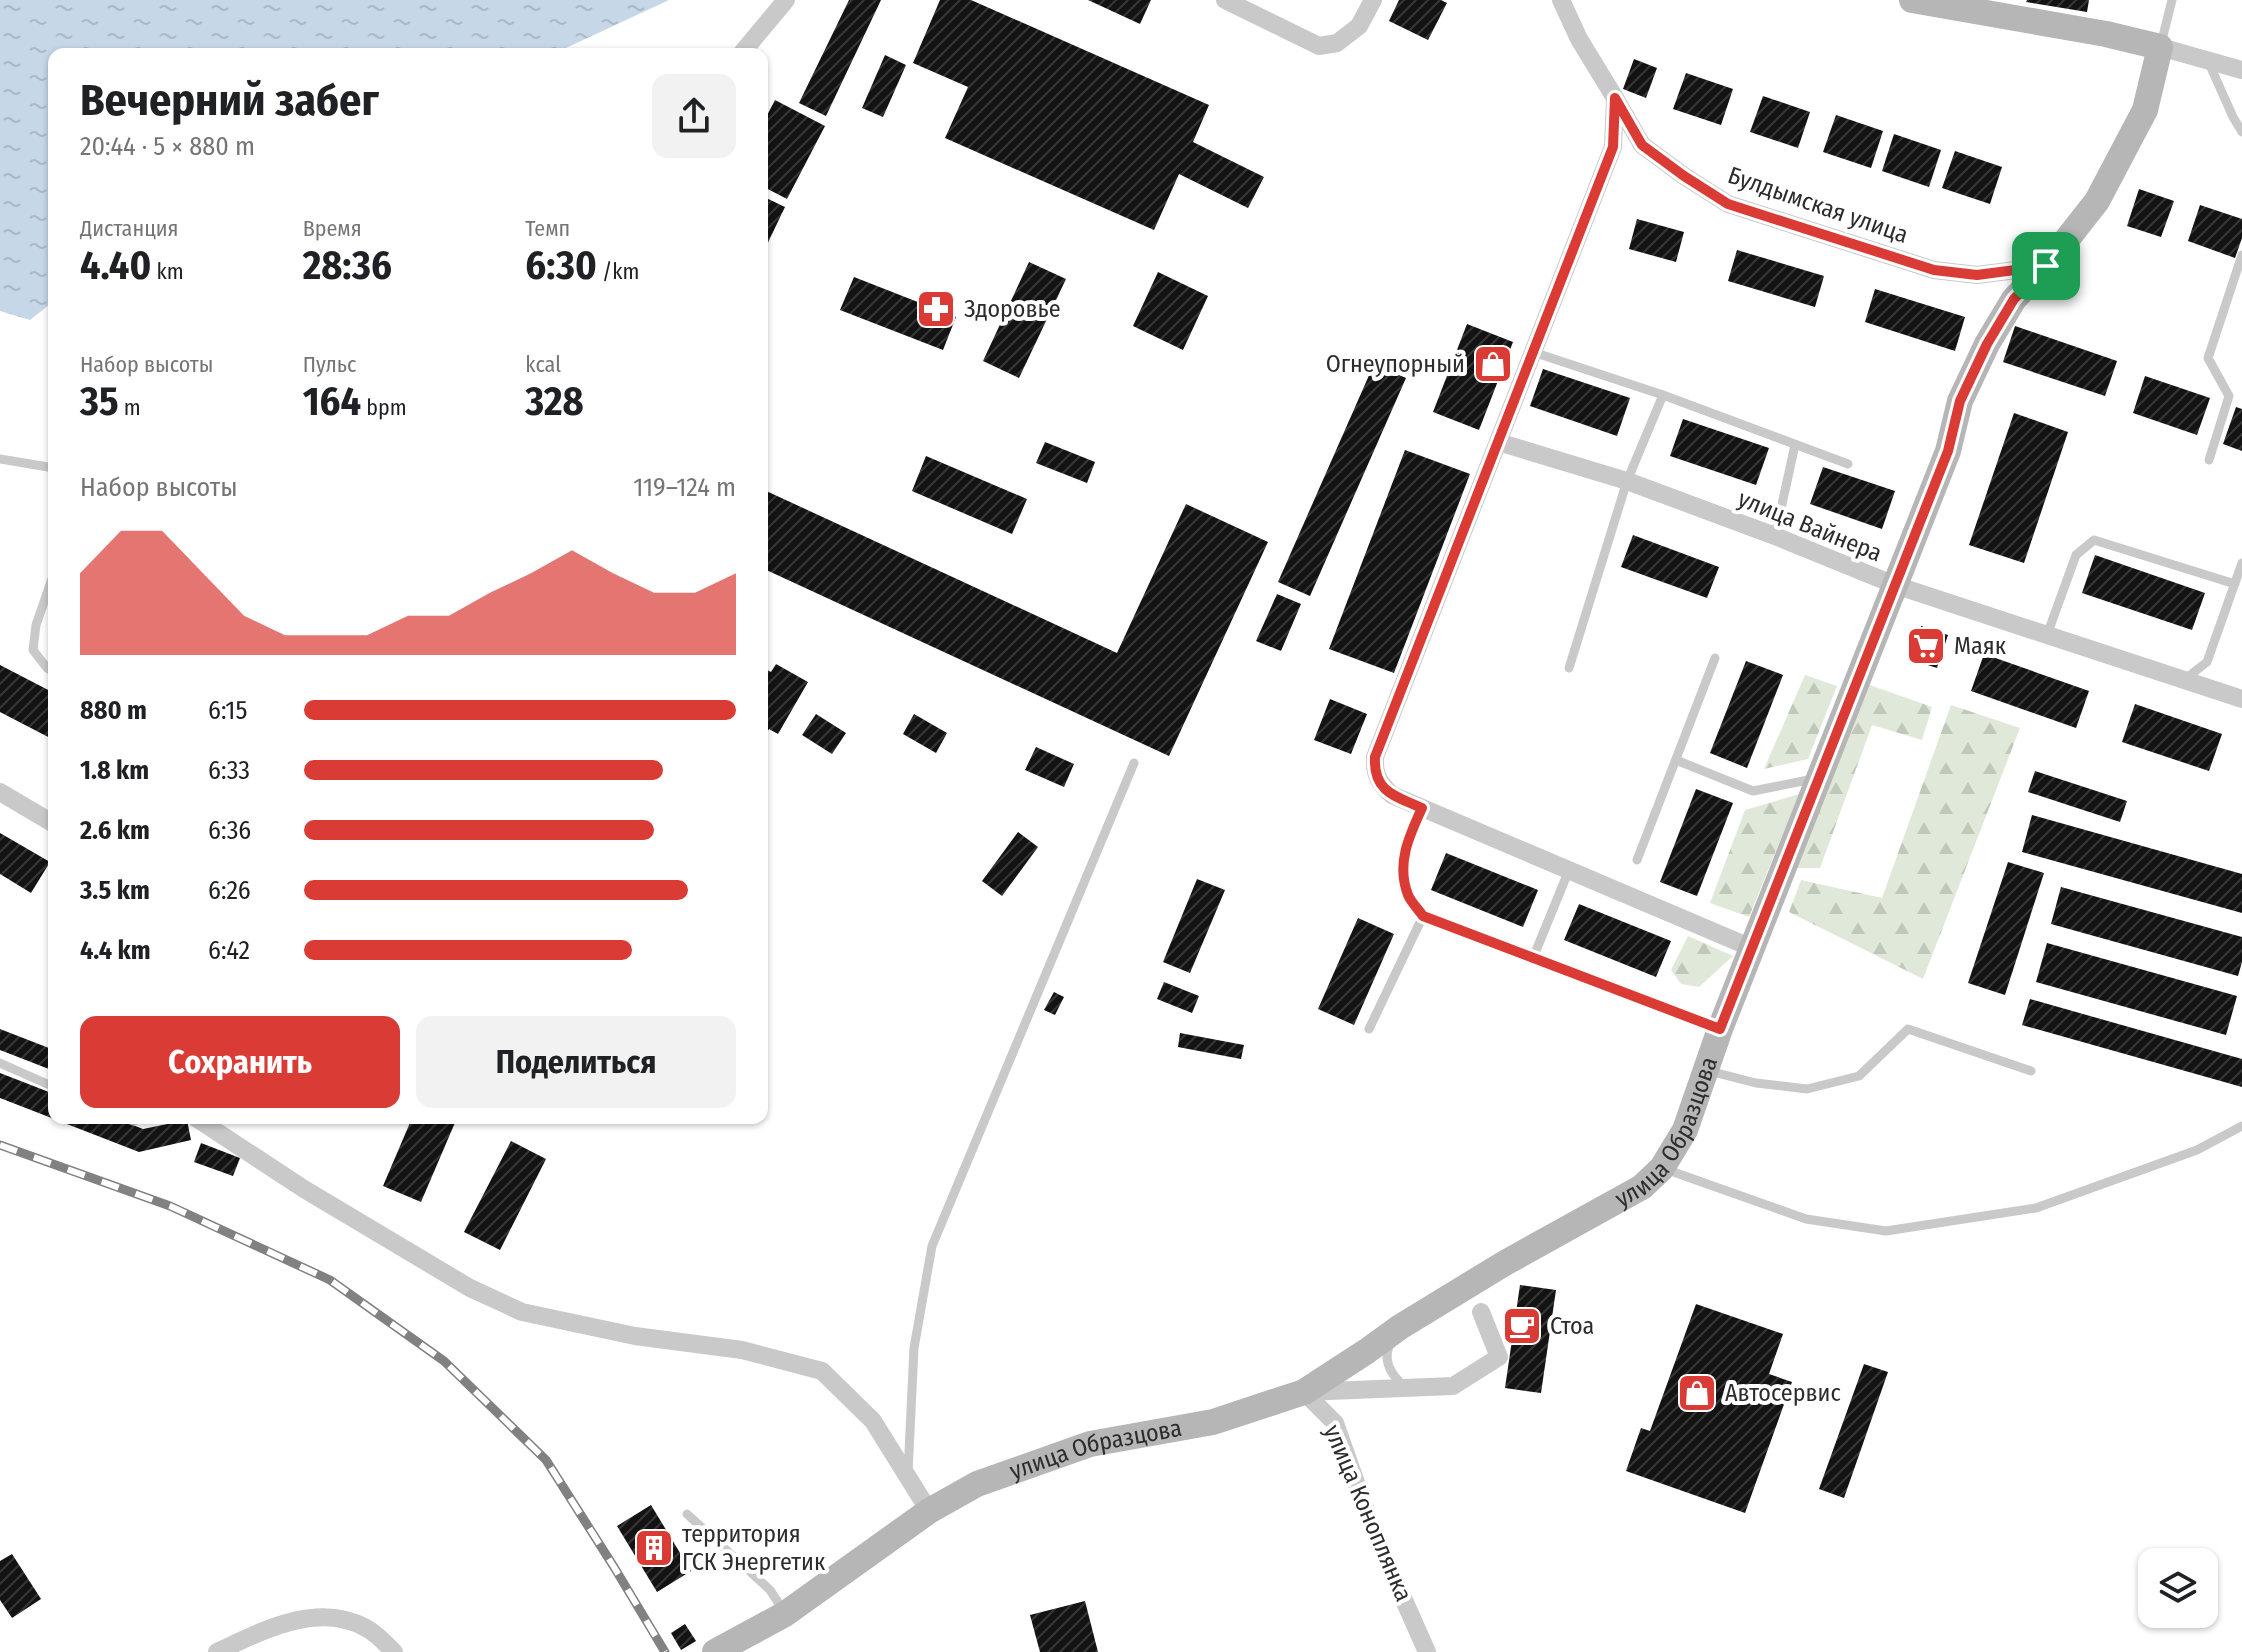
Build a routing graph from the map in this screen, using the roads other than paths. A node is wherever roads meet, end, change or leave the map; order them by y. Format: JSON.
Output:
{"nodes":[{"id":1,"x":786,"y":0,"type":"edge"},
{"id":2,"x":1225,"y":0,"type":"edge"},
{"id":3,"x":1373,"y":0,"type":"edge"},
{"id":4,"x":1561,"y":0,"type":"edge"},
{"id":5,"x":1912,"y":0,"type":"edge"},
{"id":6,"x":2172,"y":0,"type":"edge"},
{"id":7,"x":2160,"y":47,"type":"junction"},
{"id":8,"x":746,"y":48,"type":"edge"},
{"id":9,"x":2208,"y":61,"type":"junction"},
{"id":10,"x":2242,"y":70,"type":"edge"},
{"id":11,"x":1615,"y":98,"type":"junction"},
{"id":12,"x":2242,"y":132,"type":"edge"},
{"id":13,"x":2242,"y":255,"type":"edge"},
{"id":14,"x":2046,"y":266,"type":"junction"},
{"id":15,"x":1533,"y":352,"type":"junction"},
{"id":16,"x":1663,"y":395,"type":"junction"},
{"id":17,"x":1498,"y":442,"type":"junction"},
{"id":18,"x":1795,"y":445,"type":"junction"},
{"id":19,"x":0,"y":459,"type":"edge"},
{"id":20,"x":2209,"y":460,"type":"dead end"},
{"id":21,"x":1848,"y":464,"type":"dead end"},
{"id":22,"x":48,"y":467,"type":"edge"},
{"id":23,"x":1627,"y":481,"type":"junction"},
{"id":24,"x":1775,"y":536,"type":"junction"},
{"id":25,"x":2242,"y":563,"type":"edge"},
{"id":26,"x":2235,"y":584,"type":"junction"},
{"id":27,"x":1895,"y":585,"type":"junction"},
{"id":28,"x":48,"y":590,"type":"edge"},
{"id":29,"x":2047,"y":635,"type":"junction"},
{"id":30,"x":1715,"y":658,"type":"dead end"},
{"id":31,"x":1569,"y":668,"type":"dead end"},
{"id":32,"x":48,"y":669,"type":"edge"},
{"id":33,"x":2184,"y":680,"type":"junction"},
{"id":34,"x":2242,"y":699,"type":"edge"},
{"id":35,"x":1676,"y":760,"type":"junction"},
{"id":36,"x":1134,"y":763,"type":"dead end"},
{"id":37,"x":1819,"y":778,"type":"junction"},
{"id":38,"x":0,"y":792,"type":"edge"},
{"id":39,"x":1422,"y":808,"type":"junction"},
{"id":40,"x":48,"y":820,"type":"edge"},
{"id":41,"x":1637,"y":860,"type":"dead end"},
{"id":42,"x":1569,"y":870,"type":"junction"},
{"id":43,"x":1423,"y":916,"type":"junction"},
{"id":44,"x":1752,"y":948,"type":"junction"},
{"id":45,"x":1533,"y":958,"type":"junction"},
{"id":46,"x":1369,"y":1029,"type":"dead end"},
{"id":47,"x":1720,"y":1029,"type":"junction"},
{"id":48,"x":0,"y":1063,"type":"edge"},
{"id":49,"x":1706,"y":1070,"type":"junction"},
{"id":50,"x":2031,"y":1071,"type":"dead end"},
{"id":51,"x":48,"y":1084,"type":"edge"},
{"id":52,"x":205,"y":1124,"type":"edge"},
{"id":53,"x":2242,"y":1126,"type":"edge"},
{"id":54,"x":1662,"y":1168,"type":"junction"},
{"id":55,"x":1481,"y":1312,"type":"dead end"},
{"id":56,"x":1400,"y":1327,"type":"junction"},
{"id":57,"x":1408,"y":1389,"type":"junction"},
{"id":58,"x":1304,"y":1392,"type":"junction"},
{"id":59,"x":908,"y":1477,"type":"junction"},
{"id":60,"x":929,"y":1511,"type":"junction"},
{"id":61,"x":687,"y":1514,"type":"dead end"},
{"id":62,"x":785,"y":1614,"type":"junction"},
{"id":63,"x":217,"y":1652,"type":"edge"},
{"id":64,"x":394,"y":1652,"type":"edge"},
{"id":65,"x":715,"y":1652,"type":"edge"},
{"id":66,"x":1427,"y":1652,"type":"edge"}],
"edges":[{"from":1,"to":8,"type":"street"},
{"from":2,"to":3,"type":"street"},
{"from":4,"to":11,"type":"street","name":"Булдымская улица"},
{"from":5,"to":7,"type":"main road"},
{"from":6,"to":7,"type":"lane"},
{"from":7,"to":9,"type":"street"},
{"from":7,"to":14,"type":"main road","name":"улица Образцова"},
{"from":9,"to":10,"type":"street"},
{"from":9,"to":12,"type":"lane"},
{"from":11,"to":14,"type":"street","name":"Булдымская улица"},
{"from":11,"to":15,"type":"street"},
{"from":13,"to":20,"type":"lane"},
{"from":14,"to":27,"type":"main road","name":"улица Образцова"},
{"from":15,"to":16,"type":"lane"},
{"from":15,"to":17,"type":"street"},
{"from":16,"to":18,"type":"lane"},
{"from":16,"to":23,"type":"lane"},
{"from":17,"to":23,"type":"street","name":"улица Вайнера"},
{"from":17,"to":39,"type":"street"},
{"from":18,"to":21,"type":"lane"},
{"from":18,"to":24,"type":"lane"},
{"from":19,"to":22,"type":"lane"},
{"from":23,"to":24,"type":"street","name":"улица Вайнера"},
{"from":23,"to":31,"type":"lane"},
{"from":24,"to":27,"type":"street","name":"улица Вайнера"},
{"from":25,"to":26,"type":"lane"},
{"from":26,"to":29,"type":"lane"},
{"from":26,"to":33,"type":"lane"},
{"from":27,"to":29,"type":"street","name":"улица Вайнера"},
{"from":27,"to":37,"type":"main road","name":"улица Образцова"},
{"from":28,"to":32,"type":"lane"},
{"from":29,"to":33,"type":"street","name":"улица Вайнера"},
{"from":30,"to":35,"type":"lane"},
{"from":33,"to":34,"type":"street","name":"улица Вайнера"},
{"from":35,"to":37,"type":"lane"},
{"from":35,"to":41,"type":"lane"},
{"from":36,"to":59,"type":"lane"},
{"from":37,"to":44,"type":"main road","name":"улица Образцова"},
{"from":38,"to":40,"type":"street"},
{"from":39,"to":42,"type":"street"},
{"from":39,"to":43,"type":"lane"},
{"from":42,"to":44,"type":"street"},
{"from":42,"to":45,"type":"lane"},
{"from":43,"to":45,"type":"lane"},
{"from":43,"to":46,"type":"lane"},
{"from":44,"to":47,"type":"main road","name":"улица Образцова"},
{"from":45,"to":47,"type":"lane"},
{"from":47,"to":49,"type":"main road","name":"улица Образцова"},
{"from":48,"to":51,"type":"lane"},
{"from":49,"to":50,"type":"lane"},
{"from":49,"to":54,"type":"main road","name":"улица Образцова"},
{"from":52,"to":59,"type":"street"},
{"from":53,"to":54,"type":"lane"},
{"from":54,"to":56,"type":"main road","name":"улица Образцова"},
{"from":55,"to":57,"type":"street","name":"улица Коноплянка"},
{"from":56,"to":57,"type":"lane"},
{"from":56,"to":58,"type":"main road","name":"улица Образцова"},
{"from":57,"to":58,"type":"street","name":"улица Коноплянка"},
{"from":58,"to":60,"type":"main road","name":"улица Образцова"},
{"from":58,"to":66,"type":"street","name":"улица Коноплянка"},
{"from":59,"to":60,"type":"street"},
{"from":60,"to":62,"type":"main road","name":"улица Образцова"},
{"from":61,"to":62,"type":"lane"},
{"from":62,"to":65,"type":"main road","name":"улица Образцова"},
{"from":63,"to":64,"type":"street"}]}
